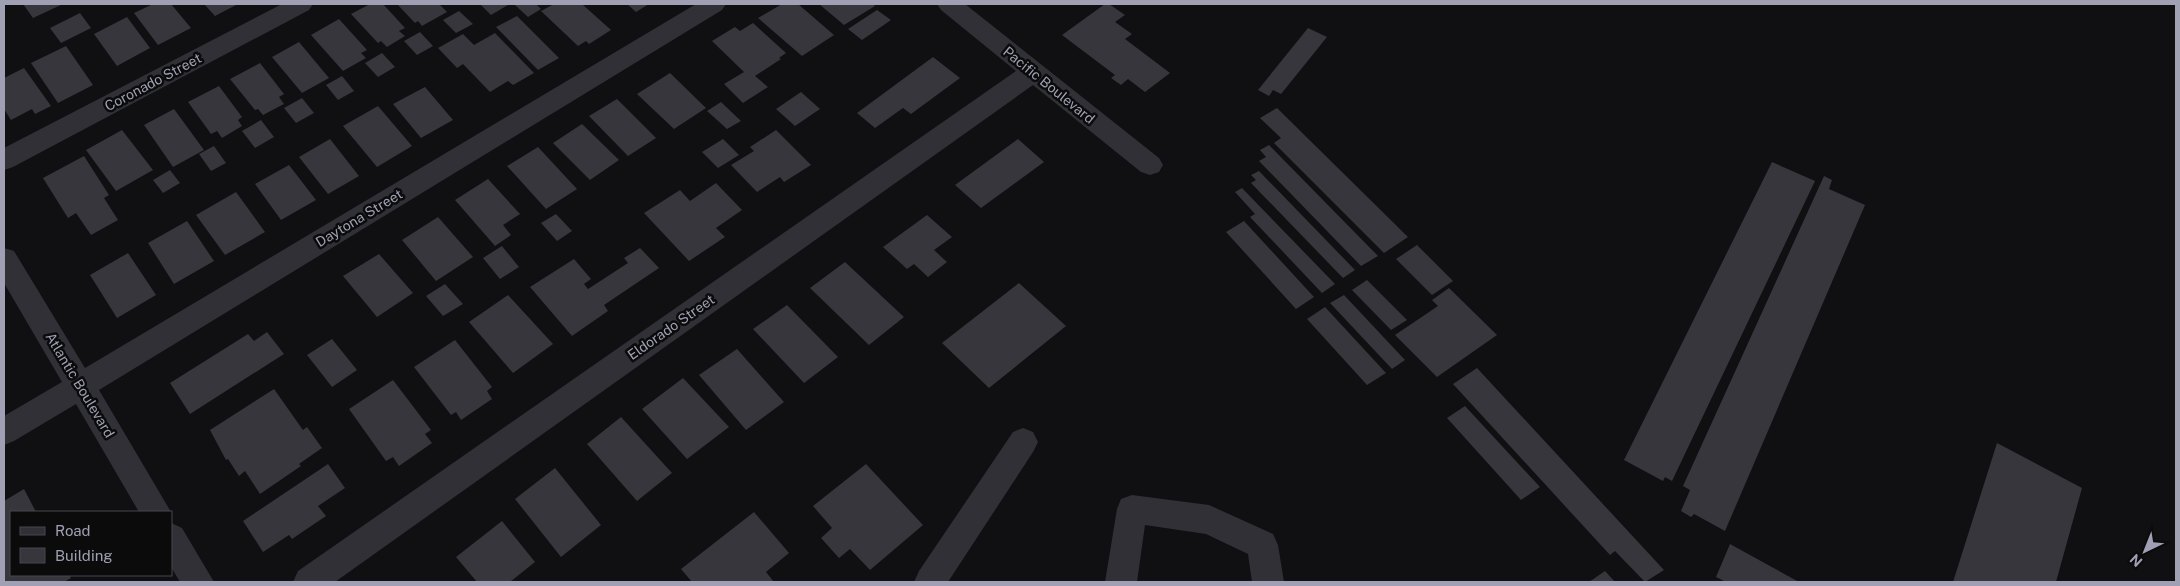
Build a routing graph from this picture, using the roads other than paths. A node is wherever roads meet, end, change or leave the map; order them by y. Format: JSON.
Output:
{"nodes":[{"id":1,"x":301,"y":4,"type":"edge"},
{"id":2,"x":714,"y":4,"type":"edge"},
{"id":3,"x":949,"y":4,"type":"edge"},
{"id":4,"x":1033,"y":72,"type":"junction"},
{"id":5,"x":4,"y":160,"type":"edge"},
{"id":6,"x":1150,"y":165,"type":"dead end"},
{"id":7,"x":4,"y":259,"type":"edge"},
{"id":8,"x":81,"y":386,"type":"junction"},
{"id":9,"x":4,"y":432,"type":"edge"},
{"id":10,"x":1023,"y":442,"type":"dead end"},
{"id":11,"x":155,"y":511,"type":"edge"},
{"id":12,"x":172,"y":540,"type":"edge"},
{"id":13,"x":198,"y":582,"type":"edge"},
{"id":14,"x":309,"y":582,"type":"edge"},
{"id":15,"x":930,"y":582,"type":"edge"},
{"id":16,"x":1121,"y":582,"type":"edge"},
{"id":17,"x":1268,"y":582,"type":"edge"}],
"edges":[{"from":1,"to":5,"type":"street","name":"Coronado Street"},
{"from":2,"to":8,"type":"street","name":"Daytona Street"},
{"from":3,"to":4,"type":"street","name":"Pacific Boulevard"},
{"from":4,"to":6,"type":"street","name":"Pacific Boulevard"},
{"from":4,"to":14,"type":"street","name":"Eldorado Street"},
{"from":7,"to":8,"type":"street","name":"Atlantic Boulevard"},
{"from":8,"to":9,"type":"street","name":"Daytona Street"},
{"from":8,"to":11,"type":"street","name":"Atlantic Boulevard"},
{"from":10,"to":15,"type":"street"},
{"from":12,"to":13,"type":"street"},
{"from":16,"to":17,"type":"street"}]}
